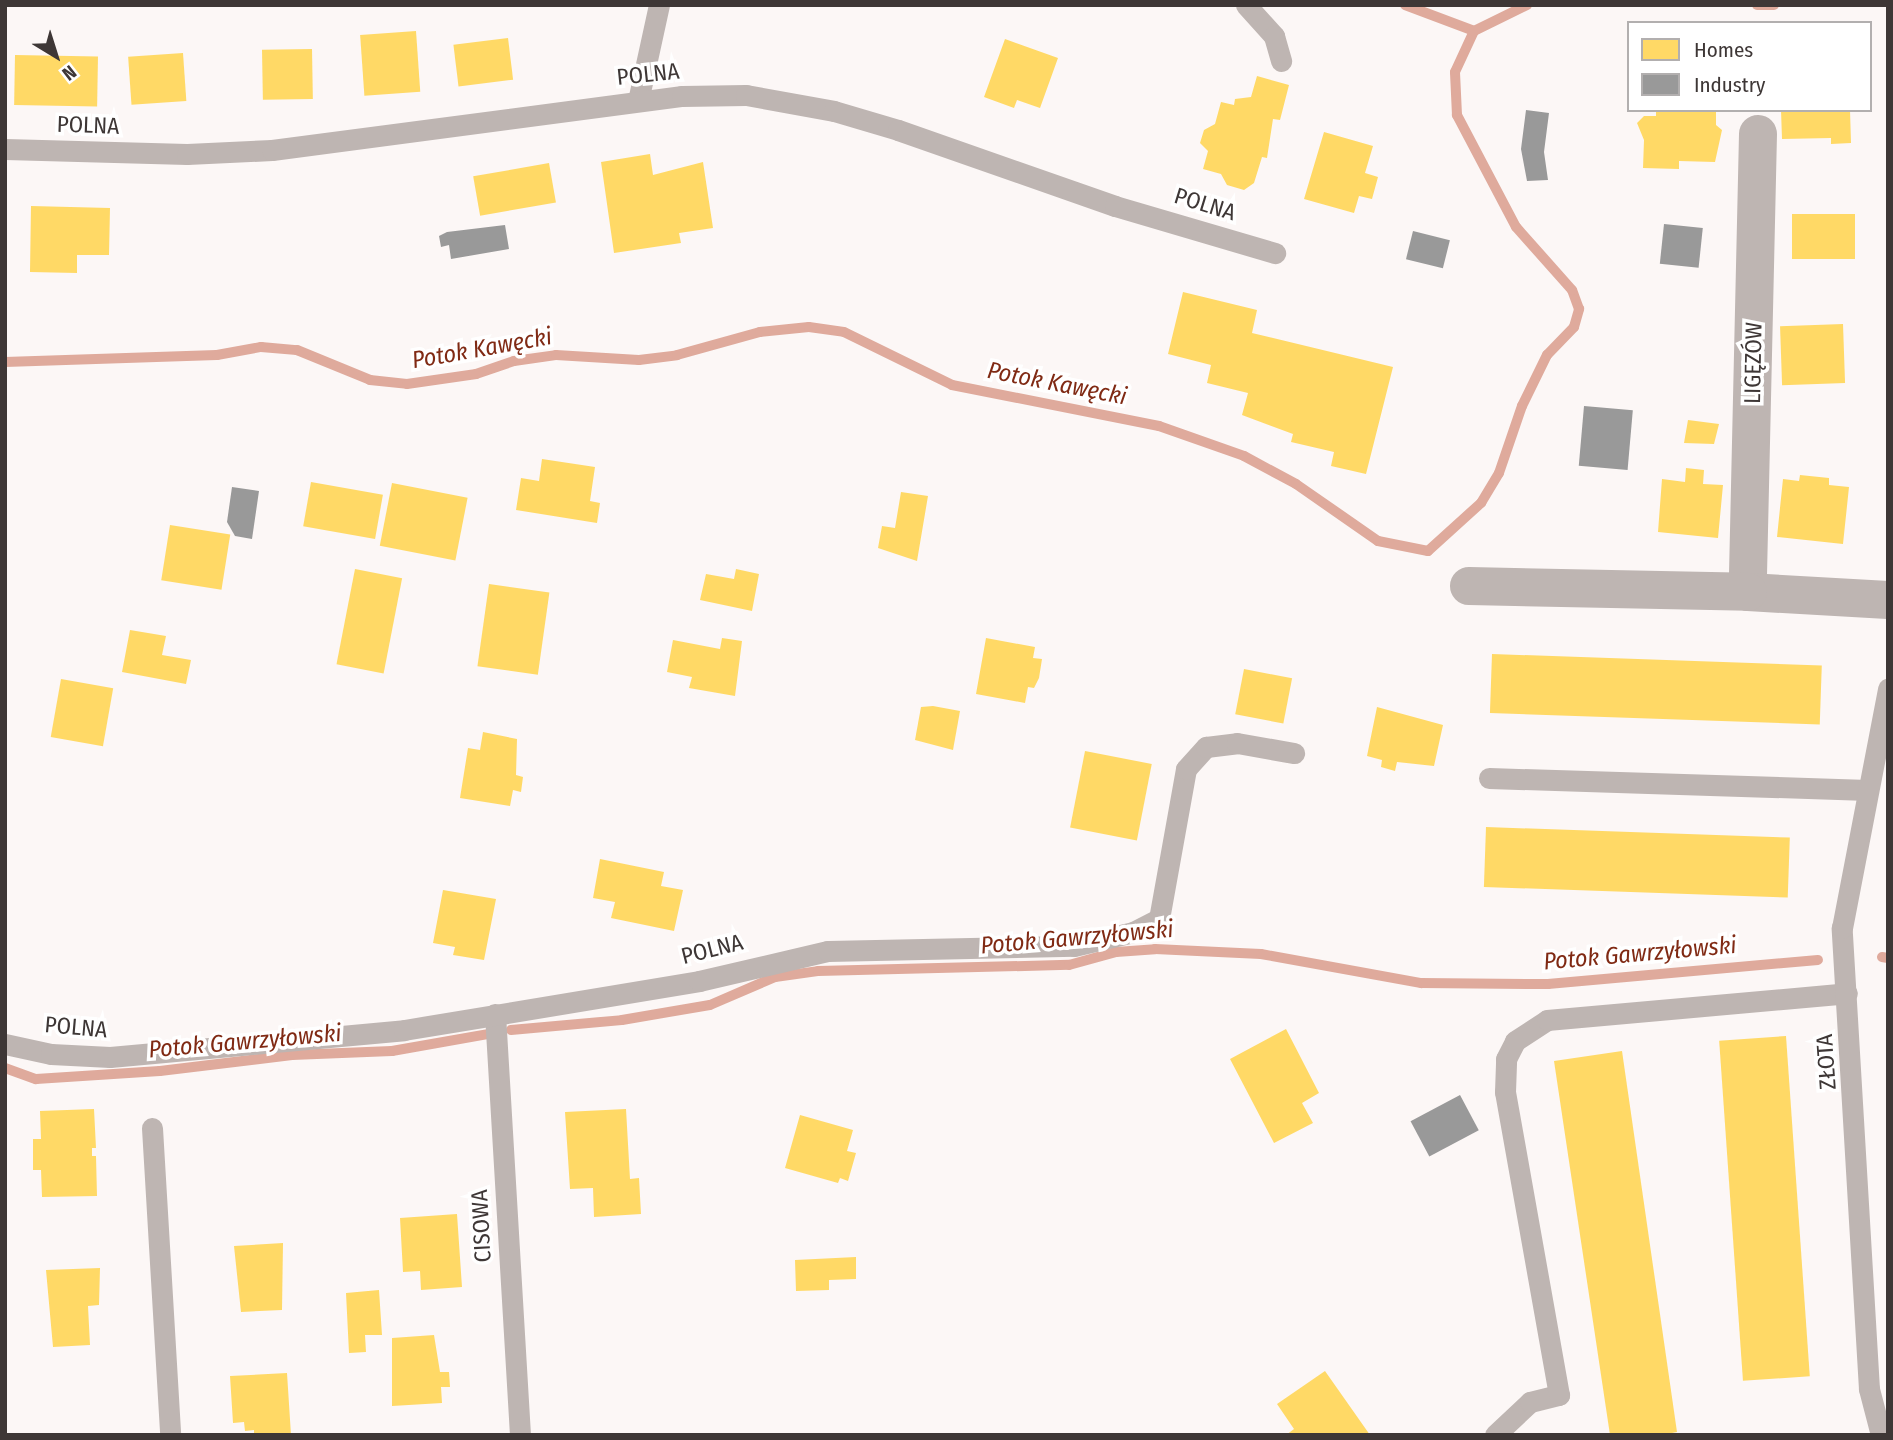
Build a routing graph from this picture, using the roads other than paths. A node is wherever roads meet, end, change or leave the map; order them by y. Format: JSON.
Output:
{"nodes":[{"id":1,"x":659,"y":5,"type":"edge"},
{"id":2,"x":1246,"y":5,"type":"edge"},
{"id":3,"x":1281,"y":61,"type":"dead end"},
{"id":4,"x":638,"y":101,"type":"junction"},
{"id":5,"x":1758,"y":134,"type":"dead end"},
{"id":6,"x":5,"y":149,"type":"edge"},
{"id":7,"x":1275,"y":253,"type":"dead end"},
{"id":8,"x":1469,"y":586,"type":"dead end"},
{"id":9,"x":1748,"y":592,"type":"junction"},
{"id":10,"x":1888,"y":600,"type":"edge"},
{"id":11,"x":1888,"y":688,"type":"edge"},
{"id":12,"x":1294,"y":753,"type":"dead end"},
{"id":13,"x":1489,"y":778,"type":"dead end"},
{"id":14,"x":1868,"y":790,"type":"junction"},
{"id":15,"x":1847,"y":993,"type":"junction"},
{"id":16,"x":495,"y":1014,"type":"junction"},
{"id":17,"x":5,"y":1044,"type":"edge"},
{"id":18,"x":152,"y":1128,"type":"dead end"},
{"id":19,"x":170,"y":1435,"type":"edge"},
{"id":20,"x":520,"y":1435,"type":"edge"},
{"id":21,"x":1495,"y":1435,"type":"edge"},
{"id":22,"x":1881,"y":1435,"type":"edge"}],
"edges":[{"from":1,"to":4,"type":"lane"},
{"from":2,"to":3,"type":"lane"},
{"from":4,"to":6,"type":"lane","name":"POLNA"},
{"from":4,"to":7,"type":"lane","name":"POLNA"},
{"from":5,"to":9,"type":"street","name":"LIGĘZÓW"},
{"from":8,"to":9,"type":"street"},
{"from":9,"to":10,"type":"street"},
{"from":11,"to":14,"type":"lane","name":"ZŁOTA"},
{"from":12,"to":16,"type":"lane","name":"POLNA"},
{"from":13,"to":14,"type":"lane"},
{"from":14,"to":15,"type":"lane","name":"ZŁOTA"},
{"from":15,"to":21,"type":"lane"},
{"from":15,"to":22,"type":"lane","name":"ZŁOTA"},
{"from":16,"to":17,"type":"lane","name":"POLNA"},
{"from":16,"to":20,"type":"lane","name":"CISOWA"},
{"from":18,"to":19,"type":"lane"}]}
